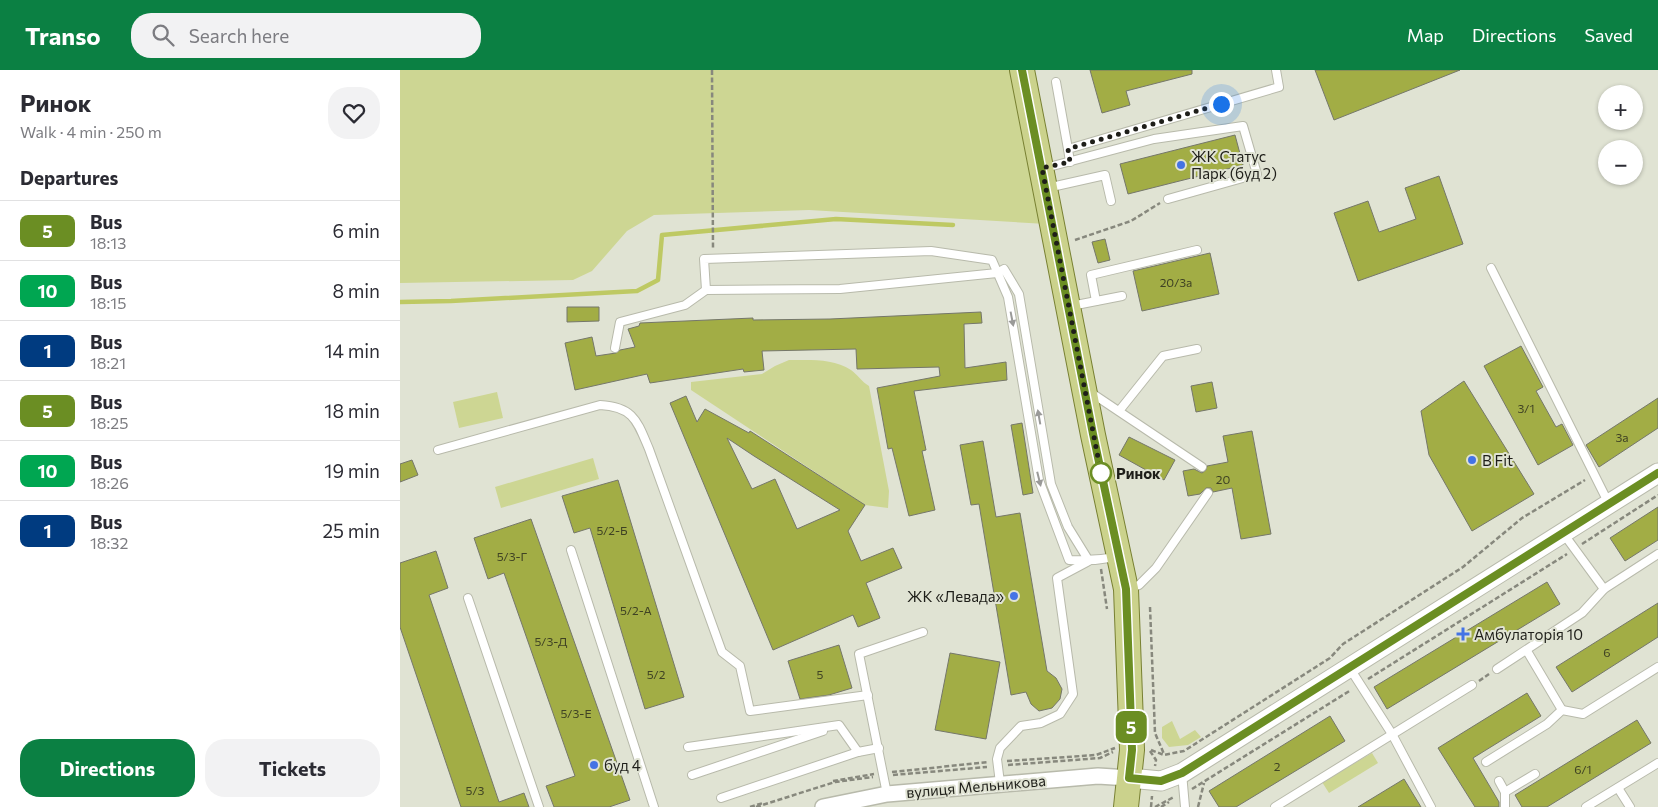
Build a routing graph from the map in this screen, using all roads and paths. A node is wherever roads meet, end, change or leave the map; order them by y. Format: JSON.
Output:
{"nodes":[{"id":1,"x":712,"y":70,"type":"edge"},
{"id":2,"x":1022,"y":70,"type":"edge"},
{"id":3,"x":1276,"y":70,"type":"edge"},
{"id":4,"x":1056,"y":82,"type":"dead end"},
{"id":5,"x":1068,"y":149,"type":"junction"},
{"id":6,"x":1070,"y":162,"type":"junction"},
{"id":7,"x":1043,"y":179,"type":"junction"},
{"id":8,"x":1168,"y":199,"type":"joint"},
{"id":9,"x":1111,"y":201,"type":"dead end"},
{"id":10,"x":713,"y":236,"type":"dead end"},
{"id":11,"x":1075,"y":240,"type":"dead end"},
{"id":12,"x":1197,"y":250,"type":"dead end"},
{"id":13,"x":1491,"y":268,"type":"dead end"},
{"id":14,"x":997,"y":273,"type":"junction"},
{"id":15,"x":706,"y":290,"type":"junction"},
{"id":16,"x":1122,"y":296,"type":"dead end"},
{"id":17,"x":1096,"y":301,"type":"junction"},
{"id":18,"x":1069,"y":307,"type":"junction"},
{"id":19,"x":615,"y":348,"type":"dead end"},
{"id":20,"x":1197,"y":349,"type":"dead end"},
{"id":21,"x":1085,"y":389,"type":"junction"},
{"id":22,"x":1120,"y":411,"type":"junction"},
{"id":23,"x":438,"y":450,"type":"dead end"},
{"id":24,"x":1202,"y":467,"type":"dead end"},
{"id":25,"x":1658,"y":473,"type":"edge"},
{"id":26,"x":1593,"y":475,"type":"junction"},
{"id":27,"x":1208,"y":493,"type":"dead end"},
{"id":28,"x":1658,"y":495,"type":"edge"},
{"id":29,"x":1609,"y":504,"type":"junction"},
{"id":30,"x":1563,"y":533,"type":"junction"},
{"id":31,"x":1574,"y":549,"type":"junction"},
{"id":32,"x":571,"y":550,"type":"dead end"},
{"id":33,"x":1658,"y":554,"type":"edge"},
{"id":34,"x":1110,"y":558,"type":"junction"},
{"id":35,"x":1089,"y":561,"type":"junction"},
{"id":36,"x":1126,"y":589,"type":"junction"},
{"id":37,"x":1604,"y":589,"type":"junction"},
{"id":38,"x":468,"y":598,"type":"dead end"},
{"id":39,"x":1150,"y":607,"type":"dead end"},
{"id":40,"x":1108,"y":615,"type":"dead end"},
{"id":41,"x":923,"y":632,"type":"dead end"},
{"id":42,"x":1527,"y":651,"type":"junction"},
{"id":43,"x":1658,"y":667,"type":"edge"},
{"id":44,"x":1349,"y":668,"type":"junction"},
{"id":45,"x":1497,"y":669,"type":"joint"},
{"id":46,"x":1360,"y":684,"type":"junction"},
{"id":47,"x":1472,"y":685,"type":"joint"},
{"id":48,"x":868,"y":695,"type":"junction"},
{"id":49,"x":1562,"y":710,"type":"junction"},
{"id":50,"x":839,"y":725,"type":"junction"},
{"id":51,"x":1392,"y":734,"type":"junction"},
{"id":52,"x":688,"y":747,"type":"dead end"},
{"id":53,"x":879,"y":748,"type":"junction"},
{"id":54,"x":1148,"y":749,"type":"dead end"},
{"id":55,"x":858,"y":752,"type":"junction"},
{"id":56,"x":1164,"y":755,"type":"junction"},
{"id":57,"x":1486,"y":762,"type":"dead end"},
{"id":58,"x":1658,"y":762,"type":"edge"},
{"id":59,"x":1000,"y":763,"type":"junction"},
{"id":60,"x":1182,"y":773,"type":"junction"},
{"id":61,"x":884,"y":774,"type":"junction"},
{"id":62,"x":1535,"y":774,"type":"dead end"},
{"id":63,"x":692,"y":775,"type":"dead end"},
{"id":64,"x":1129,"y":778,"type":"junction"},
{"id":65,"x":1498,"y":781,"type":"dead end"},
{"id":66,"x":1000,"y":784,"type":"junction"},
{"id":67,"x":1618,"y":788,"type":"junction"},
{"id":68,"x":1505,"y":792,"type":"junction"},
{"id":69,"x":887,"y":794,"type":"junction"},
{"id":70,"x":721,"y":798,"type":"dead end"},
{"id":71,"x":862,"y":802,"type":"edge"},
{"id":72,"x":1169,"y":802,"type":"dead end"},
{"id":73,"x":539,"y":807,"type":"edge"},
{"id":74,"x":654,"y":807,"type":"edge"},
{"id":75,"x":750,"y":807,"type":"edge"},
{"id":76,"x":756,"y":807,"type":"edge"},
{"id":77,"x":823,"y":807,"type":"edge"},
{"id":78,"x":1126,"y":807,"type":"edge"},
{"id":79,"x":1161,"y":807,"type":"edge"},
{"id":80,"x":1185,"y":807,"type":"edge"},
{"id":81,"x":1198,"y":807,"type":"edge"},
{"id":82,"x":1275,"y":807,"type":"edge"},
{"id":83,"x":1431,"y":807,"type":"edge"},
{"id":84,"x":1505,"y":807,"type":"edge"},
{"id":85,"x":1586,"y":807,"type":"edge"},
{"id":86,"x":1630,"y":807,"type":"edge"}],
"edges":[{"from":1,"to":10,"type":"path"},
{"from":2,"to":7,"type":"main road"},
{"from":3,"to":5,"type":"lane"},
{"from":4,"to":5,"type":"lane"},
{"from":5,"to":6,"type":"lane"},
{"from":6,"to":7,"type":"lane"},
{"from":6,"to":8,"type":"lane"},
{"from":7,"to":9,"type":"lane"},
{"from":7,"to":18,"type":"main road"},
{"from":8,"to":11,"type":"path"},
{"from":12,"to":17,"type":"lane"},
{"from":13,"to":26,"type":"lane"},
{"from":14,"to":15,"type":"lane"},
{"from":14,"to":15,"type":"lane"},
{"from":35,"to":14,"type":"lane","one_way":true},
{"from":14,"to":35,"type":"lane","one_way":true},
{"from":15,"to":19,"type":"lane"},
{"from":16,"to":17,"type":"lane"},
{"from":17,"to":18,"type":"lane"},
{"from":18,"to":21,"type":"main road"},
{"from":20,"to":22,"type":"lane"},
{"from":21,"to":22,"type":"lane"},
{"from":21,"to":34,"type":"main road"},
{"from":22,"to":24,"type":"lane"},
{"from":23,"to":48,"type":"lane"},
{"from":25,"to":29,"type":"street"},
{"from":26,"to":29,"type":"lane"},
{"from":26,"to":56,"type":"path"},
{"from":27,"to":36,"type":"lane"},
{"from":28,"to":31,"type":"path"},
{"from":29,"to":30,"type":"street"},
{"from":30,"to":31,"type":"lane"},
{"from":30,"to":44,"type":"street"},
{"from":31,"to":37,"type":"lane"},
{"from":31,"to":46,"type":"path"},
{"from":32,"to":74,"type":"lane"},
{"from":33,"to":37,"type":"lane"},
{"from":34,"to":35,"type":"lane"},
{"from":34,"to":36,"type":"main road"},
{"from":34,"to":40,"type":"path"},
{"from":35,"to":59,"type":"lane"},
{"from":36,"to":64,"type":"main road"},
{"from":37,"to":42,"type":"lane"},
{"from":38,"to":73,"type":"lane"},
{"from":39,"to":56,"type":"path"},
{"from":41,"to":48,"type":"lane"},
{"from":42,"to":45,"type":"lane"},
{"from":42,"to":49,"type":"lane"},
{"from":43,"to":49,"type":"lane"},
{"from":44,"to":46,"type":"lane"},
{"from":44,"to":60,"type":"street"},
{"from":45,"to":47,"type":"path"},
{"from":46,"to":51,"type":"lane"},
{"from":46,"to":81,"type":"path"},
{"from":47,"to":51,"type":"lane"},
{"from":48,"to":53,"type":"lane"},
{"from":49,"to":57,"type":"lane"},
{"from":50,"to":52,"type":"lane"},
{"from":50,"to":55,"type":"lane"},
{"from":50,"to":63,"type":"lane"},
{"from":51,"to":82,"type":"lane"},
{"from":51,"to":83,"type":"lane"},
{"from":53,"to":55,"type":"lane"},
{"from":53,"to":61,"type":"lane"},
{"from":54,"to":56,"type":"path"},
{"from":55,"to":70,"type":"lane"},
{"from":58,"to":67,"type":"lane"},
{"from":59,"to":59,"type":"path"},
{"from":59,"to":61,"type":"path"},
{"from":59,"to":66,"type":"lane"},
{"from":60,"to":64,"type":"street"},
{"from":60,"to":80,"type":"lane"},
{"from":61,"to":69,"type":"lane"},
{"from":61,"to":75,"type":"path"},
{"from":61,"to":76,"type":"path"},
{"from":62,"to":68,"type":"lane"},
{"from":64,"to":66,"type":"street","name":"вулиця Мельникова"},
{"from":64,"to":78,"type":"main road"},
{"from":65,"to":68,"type":"lane"},
{"from":66,"to":69,"type":"street","name":"вулиця Мельникова"},
{"from":67,"to":85,"type":"lane"},
{"from":67,"to":86,"type":"lane"},
{"from":68,"to":84,"type":"lane"},
{"from":69,"to":71,"type":"street","name":"вулиця Мельникова"},
{"from":71,"to":77,"type":"street","name":"вулиця Мельникова"},
{"from":72,"to":79,"type":"path"}]}
